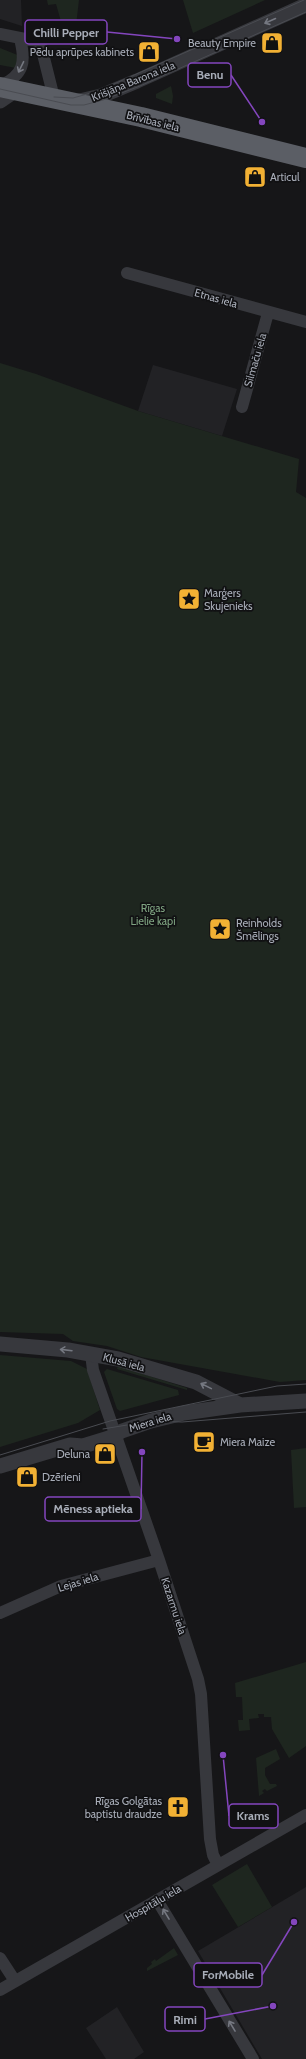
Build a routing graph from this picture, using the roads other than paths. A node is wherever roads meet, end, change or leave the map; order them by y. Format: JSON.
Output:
{"nodes":[{"id":1,"x":306,"y":5,"type":"edge"},
{"id":2,"x":0,"y":34,"type":"edge"},
{"id":3,"x":20,"y":39,"type":"junction"},
{"id":4,"x":4,"y":91,"type":"edge"},
{"id":5,"x":61,"y":100,"type":"junction"},
{"id":6,"x":306,"y":158,"type":"edge"},
{"id":7,"x":127,"y":273,"type":"dead end"},
{"id":8,"x":268,"y":312,"type":"junction"},
{"id":9,"x":306,"y":322,"type":"edge"},
{"id":10,"x":242,"y":407,"type":"dead end"},
{"id":11,"x":0,"y":1344,"type":"edge"},
{"id":12,"x":91,"y":1354,"type":"junction"},
{"id":13,"x":306,"y":1401,"type":"edge"},
{"id":14,"x":240,"y":1405,"type":"junction"},
{"id":15,"x":114,"y":1435,"type":"junction"},
{"id":16,"x":0,"y":1466,"type":"edge"},
{"id":17,"x":159,"y":1560,"type":"junction"},
{"id":18,"x":0,"y":1613,"type":"edge"},
{"id":19,"x":306,"y":1815,"type":"edge"},
{"id":20,"x":218,"y":1865,"type":"junction"},
{"id":21,"x":157,"y":1900,"type":"junction"},
{"id":22,"x":0,"y":1958,"type":"edge"},
{"id":23,"x":15,"y":1981,"type":"junction"},
{"id":24,"x":0,"y":1990,"type":"edge"},
{"id":25,"x":252,"y":2059,"type":"edge"}],
"edges":[{"from":1,"to":5,"type":"street","name":"Krišjāņa Barona iela","one_way":true},
{"from":2,"to":3,"type":"street"},
{"from":3,"to":4,"type":"street","one_way":true},
{"from":3,"to":5,"type":"street"},
{"from":4,"to":5,"type":"highway","name":"Brīvības iela"},
{"from":5,"to":6,"type":"highway","name":"Brīvības iela"},
{"from":7,"to":8,"type":"street","name":"Etnas iela"},
{"from":8,"to":9,"type":"street","name":"Etnas iela"},
{"from":8,"to":10,"type":"street","name":"Silmaču iela"},
{"from":12,"to":11,"type":"street","name":"Klusā iela","one_way":true},
{"from":14,"to":12,"type":"street","name":"Klusā iela","one_way":true},
{"from":12,"to":15,"type":"street","name":"Kazarmu iela"},
{"from":13,"to":14,"type":"street","name":"Miera iela"},
{"from":14,"to":15,"type":"street","name":"Miera iela"},
{"from":15,"to":16,"type":"street","name":"Miera iela"},
{"from":15,"to":17,"type":"street","name":"Kazarmu iela"},
{"from":17,"to":18,"type":"street","name":"Lejas iela"},
{"from":17,"to":20,"type":"street","name":"Kazarmu iela"},
{"from":19,"to":20,"type":"street","name":"Hospitāļu iela"},
{"from":20,"to":21,"type":"street","name":"Hospitāļu iela"},
{"from":21,"to":23,"type":"street","name":"Hospitāļu iela"},
{"from":25,"to":21,"type":"street","one_way":true},
{"from":22,"to":23,"type":"street"},
{"from":23,"to":24,"type":"street","name":"Hospitāļu iela"}]}
